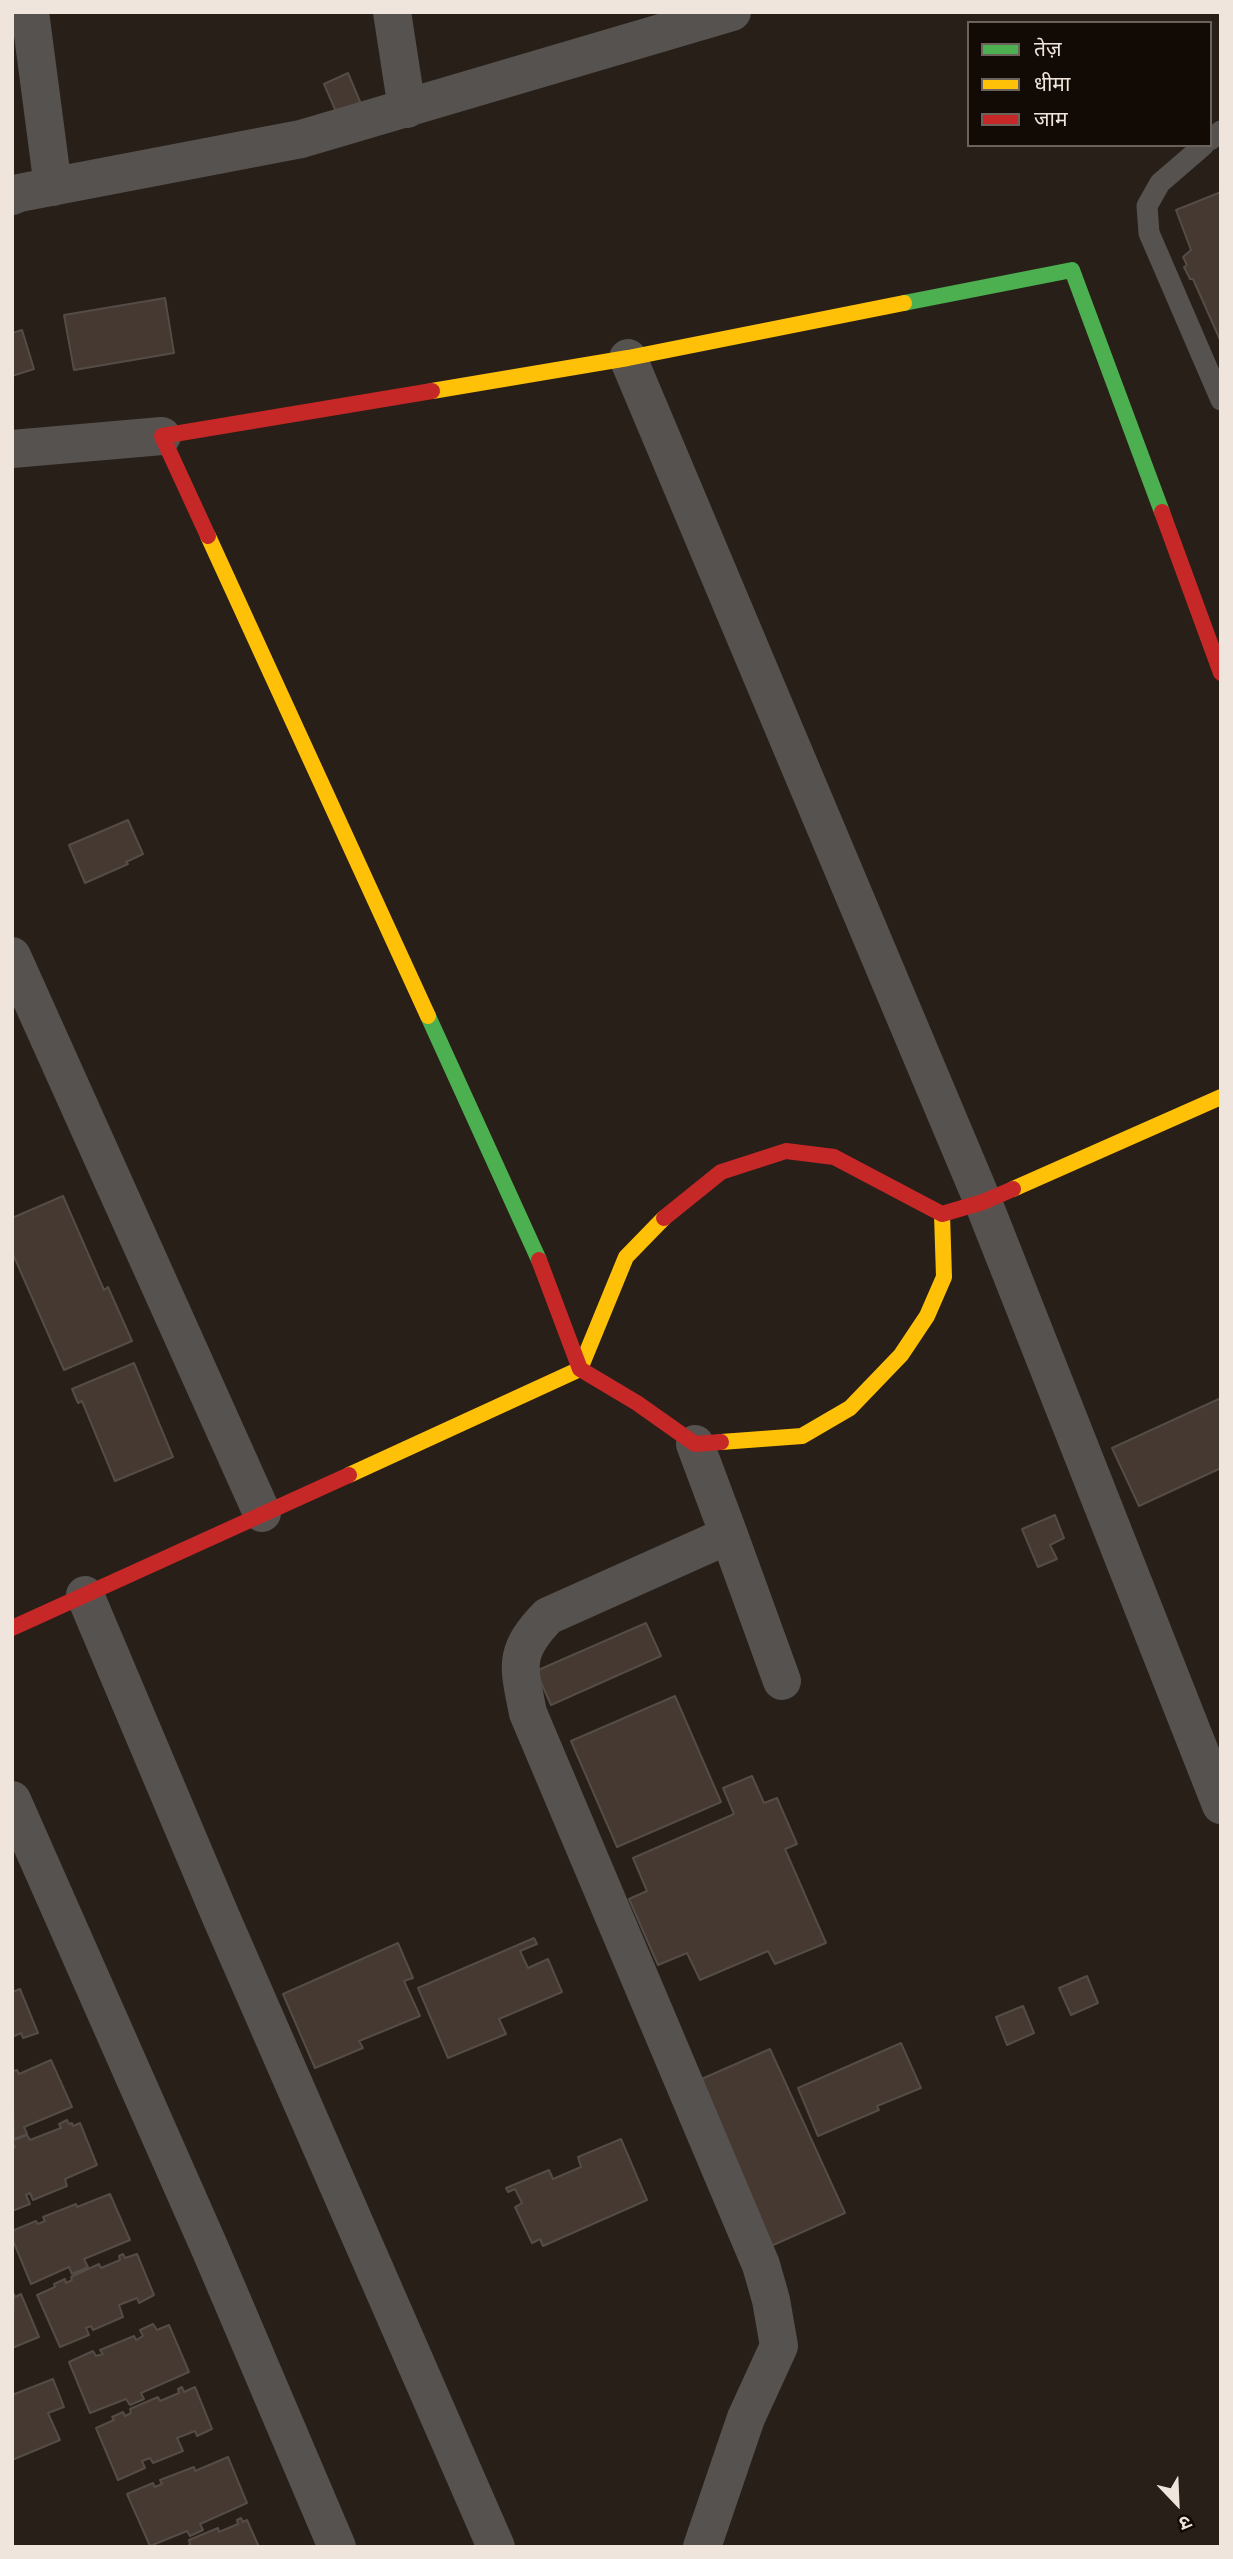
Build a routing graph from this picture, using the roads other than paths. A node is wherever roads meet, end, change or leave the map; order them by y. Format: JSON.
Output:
{"nodes":[{"id":1,"x":30,"y":12,"type":"edge"},
{"id":2,"x":392,"y":12,"type":"edge"},
{"id":3,"x":732,"y":12,"type":"edge"},
{"id":4,"x":407,"y":108,"type":"junction"},
{"id":5,"x":1202,"y":147,"type":"edge"},
{"id":6,"x":53,"y":187,"type":"junction"},
{"id":7,"x":12,"y":196,"type":"edge"},
{"id":8,"x":628,"y":358,"type":"junction"},
{"id":9,"x":1221,"y":400,"type":"edge"},
{"id":10,"x":162,"y":436,"type":"junction"},
{"id":11,"x":12,"y":449,"type":"edge"},
{"id":12,"x":1221,"y":673,"type":"edge"},
{"id":13,"x":12,"y":956,"type":"edge"},
{"id":14,"x":1221,"y":1097,"type":"edge"},
{"id":15,"x":983,"y":1202,"type":"junction"},
{"id":16,"x":942,"y":1214,"type":"junction"},
{"id":17,"x":580,"y":1368,"type":"junction"},
{"id":18,"x":695,"y":1444,"type":"junction"},
{"id":19,"x":262,"y":1513,"type":"junction"},
{"id":20,"x":729,"y":1535,"type":"junction"},
{"id":21,"x":85,"y":1595,"type":"junction"},
{"id":22,"x":12,"y":1628,"type":"edge"},
{"id":23,"x":782,"y":1681,"type":"dead end"},
{"id":24,"x":12,"y":1800,"type":"edge"},
{"id":25,"x":1221,"y":1805,"type":"edge"},
{"id":26,"x":337,"y":2547,"type":"edge"},
{"id":27,"x":496,"y":2547,"type":"edge"},
{"id":28,"x":702,"y":2547,"type":"edge"}],
"edges":[{"from":1,"to":6,"type":"street"},
{"from":2,"to":4,"type":"street"},
{"from":3,"to":4,"type":"street"},
{"from":4,"to":6,"type":"street"},
{"from":5,"to":9,"type":"lane"},
{"from":6,"to":7,"type":"street"},
{"from":8,"to":10,"type":"street"},
{"from":8,"to":12,"type":"street"},
{"from":8,"to":15,"type":"street"},
{"from":10,"to":11,"type":"street"},
{"from":10,"to":17,"type":"street"},
{"from":13,"to":19,"type":"street"},
{"from":14,"to":15,"type":"street"},
{"from":15,"to":16,"type":"street"},
{"from":15,"to":25,"type":"street"},
{"from":16,"to":17,"type":"street"},
{"from":16,"to":18,"type":"street"},
{"from":17,"to":18,"type":"street"},
{"from":17,"to":19,"type":"street"},
{"from":18,"to":20,"type":"street"},
{"from":19,"to":21,"type":"street"},
{"from":20,"to":23,"type":"street"},
{"from":20,"to":28,"type":"street"},
{"from":21,"to":22,"type":"street"},
{"from":21,"to":27,"type":"street"},
{"from":24,"to":26,"type":"street"}]}
